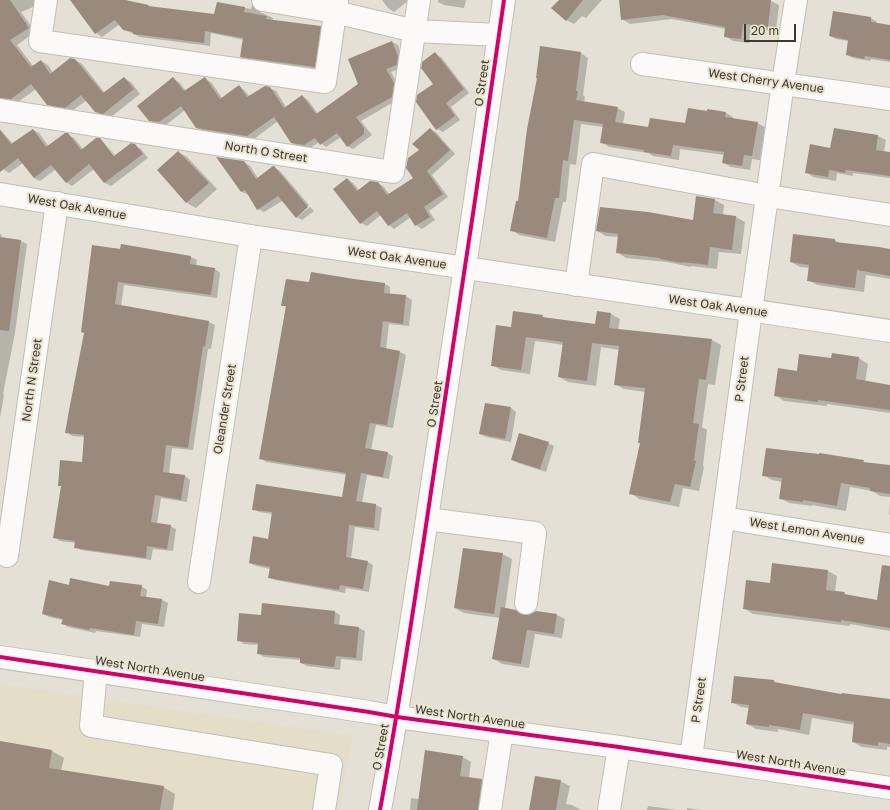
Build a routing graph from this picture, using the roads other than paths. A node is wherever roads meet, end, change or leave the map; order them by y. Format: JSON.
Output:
{"nodes":[{"id":1,"x":46,"y":0,"type":"edge"},
{"id":2,"x":263,"y":0,"type":"edge"},
{"id":3,"x":420,"y":0,"type":"edge"},
{"id":4,"x":504,"y":0,"type":"edge"},
{"id":5,"x":796,"y":0,"type":"edge"},
{"id":6,"x":336,"y":6,"type":"edge"},
{"id":7,"x":415,"y":31,"type":"junction"},
{"id":8,"x":499,"y":35,"type":"junction"},
{"id":9,"x":642,"y":64,"type":"dead end"},
{"id":10,"x":783,"y":83,"type":"junction"},
{"id":11,"x":890,"y":99,"type":"edge"},
{"id":12,"x":0,"y":110,"type":"edge"},
{"id":13,"x":0,"y":194,"type":"edge"},
{"id":14,"x":768,"y":196,"type":"junction"},
{"id":15,"x":57,"y":203,"type":"junction"},
{"id":16,"x":890,"y":215,"type":"edge"},
{"id":17,"x":251,"y":236,"type":"junction"},
{"id":18,"x":466,"y":269,"type":"junction"},
{"id":19,"x":576,"y":285,"type":"junction"},
{"id":20,"x":751,"y":311,"type":"junction"},
{"id":21,"x":890,"y":331,"type":"edge"},
{"id":22,"x":724,"y":518,"type":"junction"},
{"id":23,"x":427,"y":519,"type":"junction"},
{"id":24,"x":890,"y":545,"type":"edge"},
{"id":25,"x":7,"y":556,"type":"dead end"},
{"id":26,"x":199,"y":582,"type":"dead end"},
{"id":27,"x":526,"y":604,"type":"dead end"},
{"id":28,"x":0,"y":656,"type":"edge"},
{"id":29,"x":96,"y":671,"type":"junction"},
{"id":30,"x":397,"y":717,"type":"junction"},
{"id":31,"x":502,"y":731,"type":"junction"},
{"id":32,"x":619,"y":747,"type":"junction"},
{"id":33,"x":691,"y":758,"type":"junction"},
{"id":34,"x":890,"y":788,"type":"edge"},
{"id":35,"x":324,"y":810,"type":"edge"},
{"id":36,"x":380,"y":810,"type":"edge"},
{"id":37,"x":490,"y":810,"type":"edge"},
{"id":38,"x":609,"y":810,"type":"edge"}],
"edges":[{"from":1,"to":6,"type":"street"},
{"from":2,"to":6,"type":"street"},
{"from":3,"to":7,"type":"street","name":"North O Street"},
{"from":4,"to":8,"type":"street","name":"O Street"},
{"from":5,"to":10,"type":"street","name":"P Street"},
{"from":6,"to":7,"type":"street"},
{"from":7,"to":8,"type":"street"},
{"from":7,"to":12,"type":"street","name":"North O Street"},
{"from":8,"to":18,"type":"street","name":"O Street"},
{"from":9,"to":10,"type":"street","name":"West Cherry Avenue"},
{"from":10,"to":11,"type":"street","name":"West Cherry Avenue"},
{"from":10,"to":14,"type":"street","name":"P Street"},
{"from":13,"to":15,"type":"street","name":"West Oak Avenue"},
{"from":14,"to":16,"type":"street"},
{"from":14,"to":19,"type":"street"},
{"from":14,"to":20,"type":"street","name":"P Street"},
{"from":15,"to":17,"type":"street","name":"West Oak Avenue"},
{"from":15,"to":25,"type":"street","name":"North N Street"},
{"from":17,"to":18,"type":"street","name":"West Oak Avenue"},
{"from":17,"to":26,"type":"street","name":"Oleander Street"},
{"from":18,"to":19,"type":"street","name":"West Oak Avenue"},
{"from":18,"to":23,"type":"street","name":"O Street"},
{"from":19,"to":20,"type":"street","name":"West Oak Avenue"},
{"from":20,"to":21,"type":"street","name":"West Oak Avenue"},
{"from":20,"to":22,"type":"street","name":"P Street"},
{"from":22,"to":24,"type":"street","name":"West Lemon Avenue"},
{"from":22,"to":33,"type":"street","name":"P Street"},
{"from":23,"to":27,"type":"street"},
{"from":23,"to":30,"type":"street","name":"O Street"},
{"from":28,"to":29,"type":"street","name":"West North Avenue"},
{"from":29,"to":30,"type":"street","name":"West North Avenue"},
{"from":29,"to":35,"type":"street"},
{"from":30,"to":31,"type":"street","name":"West North Avenue"},
{"from":30,"to":36,"type":"street","name":"O Street"},
{"from":31,"to":32,"type":"street","name":"West North Avenue"},
{"from":31,"to":37,"type":"street"},
{"from":32,"to":33,"type":"street","name":"West North Avenue"},
{"from":32,"to":38,"type":"street"},
{"from":33,"to":34,"type":"street","name":"West North Avenue"}]}
